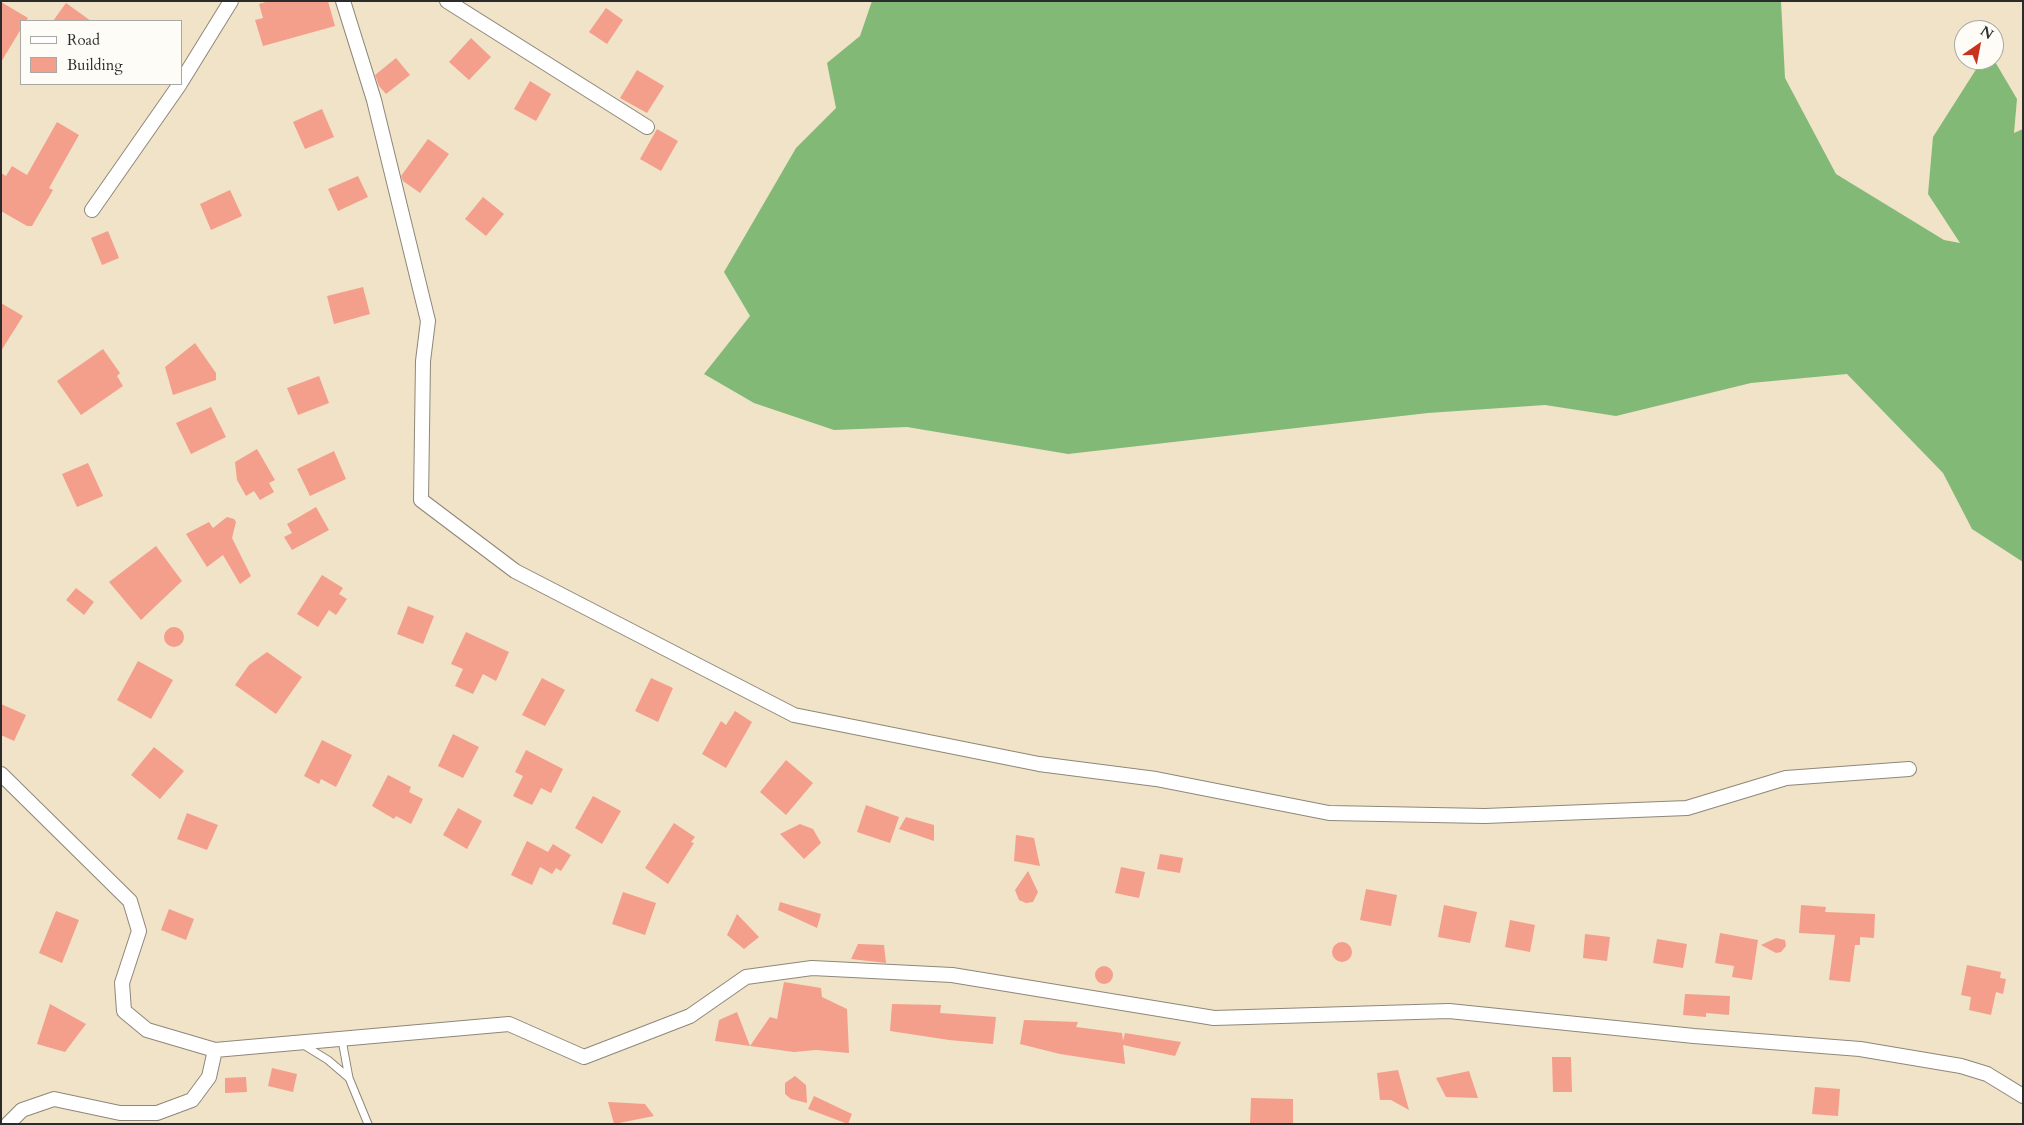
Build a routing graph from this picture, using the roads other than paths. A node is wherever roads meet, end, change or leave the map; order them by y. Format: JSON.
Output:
{"nodes":[{"id":1,"x":231,"y":1,"type":"edge"},
{"id":2,"x":343,"y":1,"type":"edge"},
{"id":3,"x":447,"y":1,"type":"edge"},
{"id":4,"x":182,"y":81,"type":"edge"},
{"id":5,"x":180,"y":85,"type":"edge"},
{"id":6,"x":647,"y":127,"type":"dead end"},
{"id":7,"x":92,"y":210,"type":"dead end"},
{"id":8,"x":1909,"y":769,"type":"dead end"},
{"id":9,"x":1,"y":774,"type":"edge"},
{"id":10,"x":342,"y":1040,"type":"junction"},
{"id":11,"x":301,"y":1044,"type":"junction"},
{"id":12,"x":215,"y":1050,"type":"junction"},
{"id":13,"x":349,"y":1078,"type":"junction"},
{"id":14,"x":2023,"y":1096,"type":"edge"},
{"id":15,"x":8,"y":1124,"type":"edge"},
{"id":16,"x":368,"y":1124,"type":"edge"}],
"edges":[{"from":1,"to":4,"type":"street"},
{"from":2,"to":8,"type":"street"},
{"from":3,"to":6,"type":"street"},
{"from":5,"to":7,"type":"street"},
{"from":9,"to":12,"type":"street"},
{"from":10,"to":11,"type":"street"},
{"from":10,"to":13,"type":"lane"},
{"from":10,"to":14,"type":"street"},
{"from":11,"to":12,"type":"street"},
{"from":11,"to":13,"type":"lane"},
{"from":12,"to":15,"type":"street"},
{"from":13,"to":16,"type":"lane"}]}
